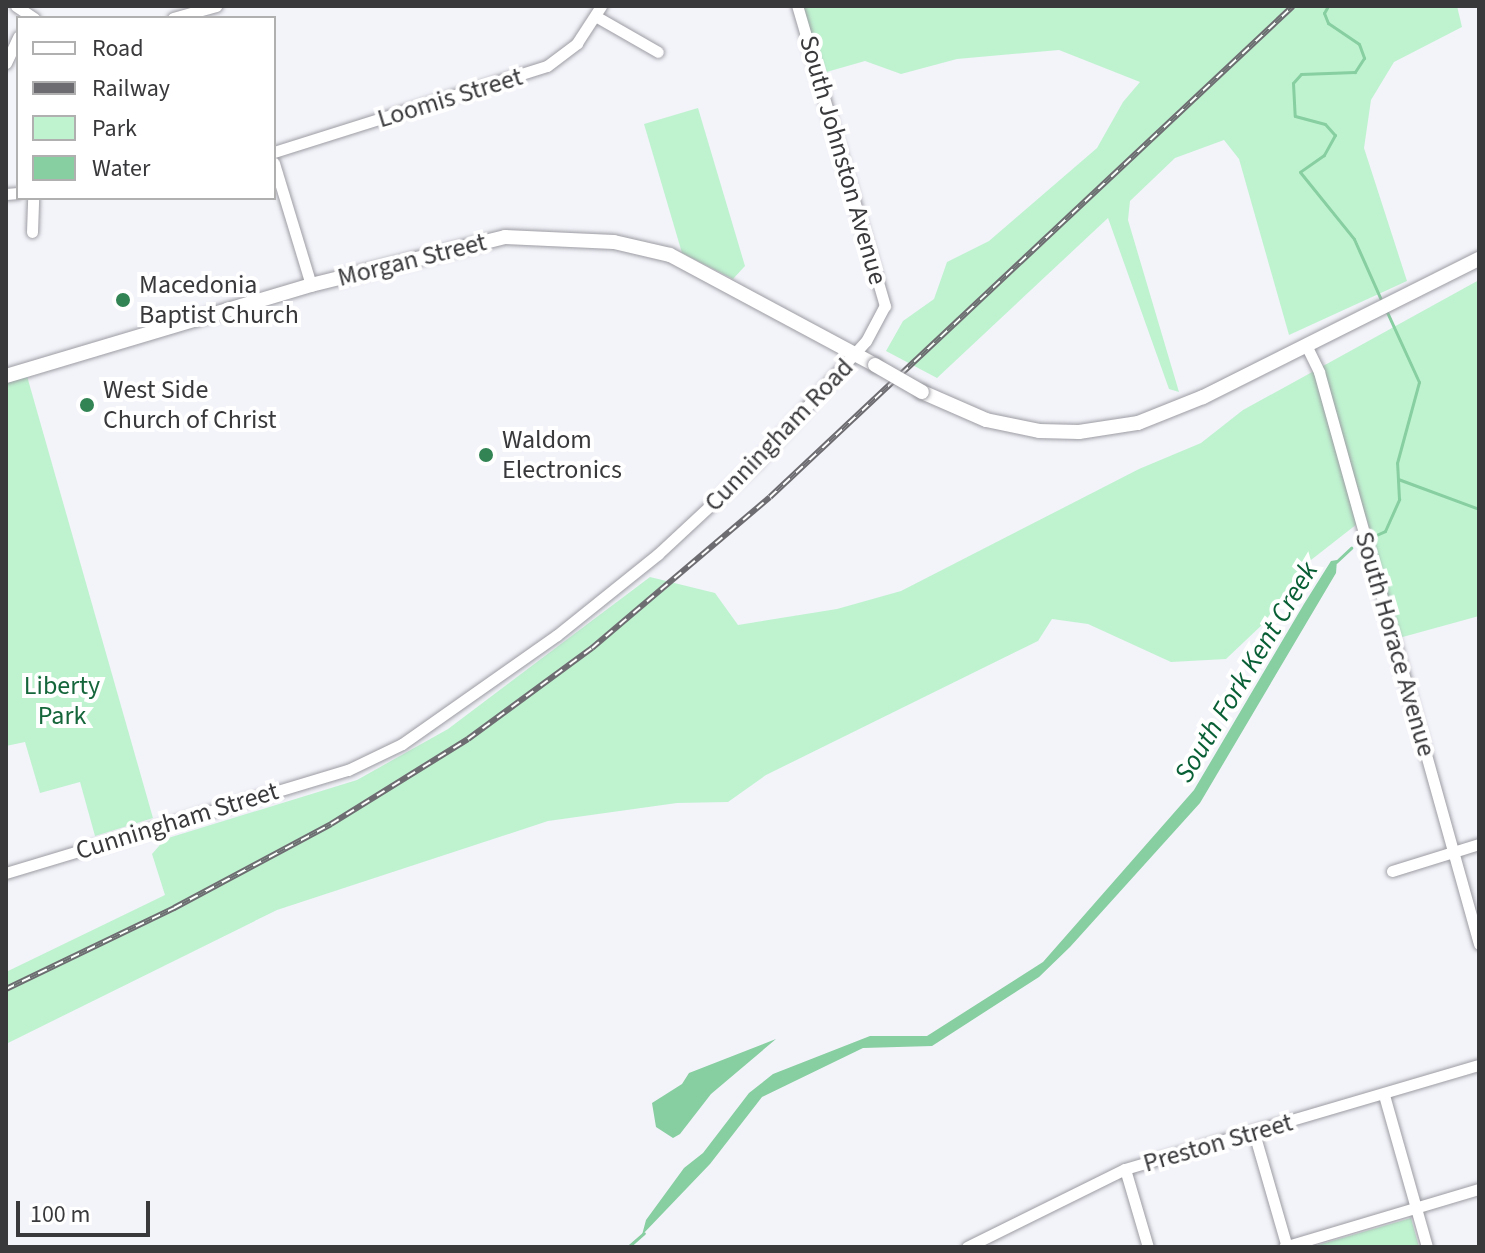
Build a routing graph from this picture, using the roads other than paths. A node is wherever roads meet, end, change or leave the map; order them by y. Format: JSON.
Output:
{"nodes":[{"id":1,"x":216,"y":6,"type":"edge"},
{"id":2,"x":797,"y":6,"type":"edge"},
{"id":3,"x":599,"y":12,"type":"edge"},
{"id":4,"x":180,"y":16,"type":"edge"},
{"id":5,"x":16,"y":41,"type":"edge"},
{"id":6,"x":658,"y":52,"type":"dead end"},
{"id":7,"x":6,"y":63,"type":"edge"},
{"id":8,"x":276,"y":151,"type":"edge"},
{"id":9,"x":276,"y":170,"type":"edge"},
{"id":10,"x":33,"y":200,"type":"edge"},
{"id":11,"x":32,"y":232,"type":"dead end"},
{"id":12,"x":1479,"y":259,"type":"edge"},
{"id":13,"x":311,"y":285,"type":"junction"},
{"id":14,"x":1306,"y":345,"type":"junction"},
{"id":15,"x":853,"y":352,"type":"junction"},
{"id":16,"x":6,"y":376,"type":"edge"},
{"id":17,"x":348,"y":770,"type":"joint"},
{"id":18,"x":1479,"y":844,"type":"edge"},
{"id":19,"x":1454,"y":852,"type":"junction"},
{"id":20,"x":1392,"y":871,"type":"dead end"},
{"id":21,"x":6,"y":873,"type":"edge"},
{"id":22,"x":1479,"y":944,"type":"edge"},
{"id":23,"x":1479,"y":1065,"type":"edge"},
{"id":24,"x":1384,"y":1095,"type":"junction"},
{"id":25,"x":1254,"y":1133,"type":"junction"},
{"id":26,"x":1125,"y":1169,"type":"junction"},
{"id":27,"x":1479,"y":1189,"type":"edge"},
{"id":28,"x":1415,"y":1207,"type":"junction"},
{"id":29,"x":982,"y":1244,"type":"edge"},
{"id":30,"x":967,"y":1247,"type":"edge"},
{"id":31,"x":1148,"y":1247,"type":"edge"},
{"id":32,"x":1286,"y":1247,"type":"edge"},
{"id":33,"x":1427,"y":1247,"type":"edge"}],
"edges":[{"from":1,"to":4,"type":"street"},
{"from":2,"to":15,"type":"street","name":"South Johnston Avenue"},
{"from":3,"to":6,"type":"street"},
{"from":3,"to":8,"type":"street","name":"Loomis Street"},
{"from":5,"to":7,"type":"street"},
{"from":9,"to":13,"type":"street"},
{"from":10,"to":11,"type":"street"},
{"from":12,"to":14,"type":"main road","name":"Cunningham Road"},
{"from":13,"to":15,"type":"main road","name":"Morgan Street"},
{"from":13,"to":16,"type":"main road","name":"Morgan Street"},
{"from":14,"to":15,"type":"main road","name":"Cunningham Road","bridge":true},
{"from":14,"to":19,"type":"street","name":"South Horace Avenue"},
{"from":15,"to":17,"type":"street","name":"Cunningham Road"},
{"from":17,"to":21,"type":"street","name":"Cunningham Street"},
{"from":18,"to":19,"type":"street"},
{"from":19,"to":20,"type":"street"},
{"from":19,"to":22,"type":"street","name":"South Horace Avenue"},
{"from":23,"to":24,"type":"street","name":"Preston Street"},
{"from":24,"to":25,"type":"street","name":"Preston Street"},
{"from":24,"to":28,"type":"street"},
{"from":25,"to":26,"type":"street","name":"Preston Street"},
{"from":25,"to":32,"type":"street"},
{"from":26,"to":29,"type":"street","name":"Preston Street"},
{"from":26,"to":31,"type":"street"},
{"from":27,"to":28,"type":"street"},
{"from":28,"to":32,"type":"street"},
{"from":28,"to":33,"type":"street"},
{"from":29,"to":30,"type":"street","name":"Preston Street"}]}
